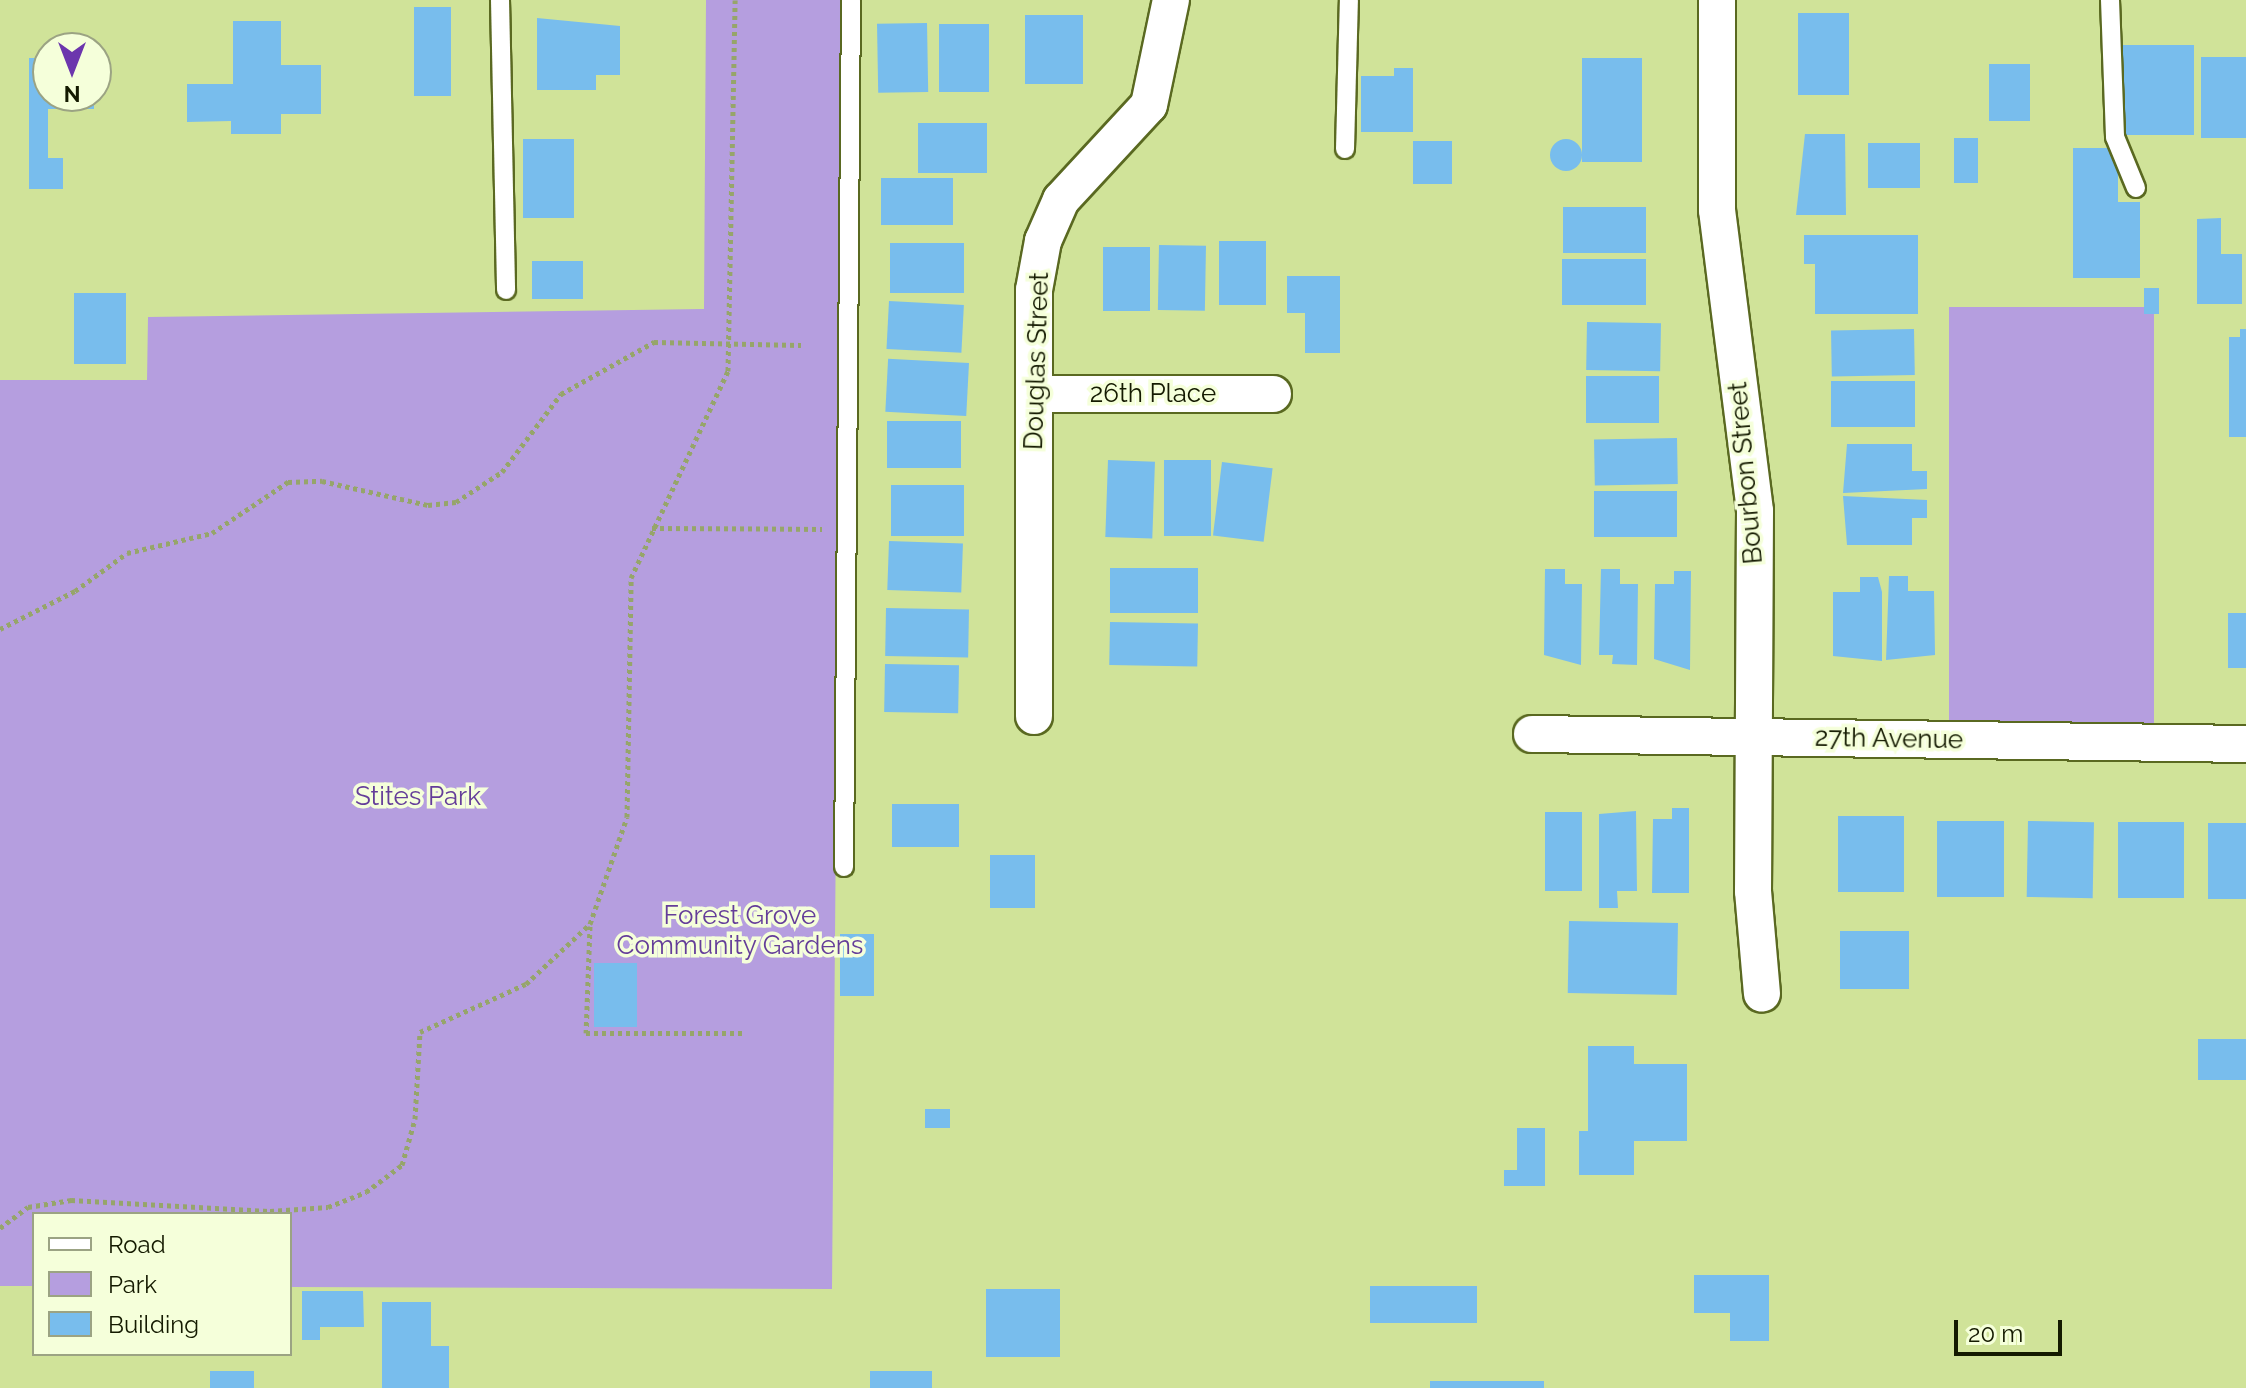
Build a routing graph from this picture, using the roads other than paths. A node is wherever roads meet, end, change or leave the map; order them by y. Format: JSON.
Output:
{"nodes":[{"id":1,"x":500,"y":0,"type":"edge"},
{"id":2,"x":851,"y":0,"type":"edge"},
{"id":3,"x":1171,"y":0,"type":"edge"},
{"id":4,"x":1349,"y":0,"type":"edge"},
{"id":5,"x":1717,"y":0,"type":"edge"},
{"id":6,"x":2110,"y":0,"type":"edge"},
{"id":7,"x":1345,"y":149,"type":"dead end"},
{"id":8,"x":2136,"y":188,"type":"dead end"},
{"id":9,"x":506,"y":290,"type":"dead end"},
{"id":10,"x":1034,"y":394,"type":"junction"},
{"id":11,"x":1273,"y":394,"type":"dead end"},
{"id":12,"x":1034,"y":716,"type":"dead end"},
{"id":13,"x":1532,"y":734,"type":"dead end"},
{"id":14,"x":1756,"y":737,"type":"junction"},
{"id":15,"x":2246,"y":744,"type":"edge"},
{"id":16,"x":844,"y":867,"type":"dead end"},
{"id":17,"x":1762,"y":994,"type":"dead end"}],
"edges":[{"from":1,"to":9,"type":"lane"},
{"from":2,"to":16,"type":"lane"},
{"from":3,"to":10,"type":"street","name":"Douglas Street"},
{"from":4,"to":7,"type":"lane"},
{"from":5,"to":14,"type":"street","name":"Bourbon Street"},
{"from":6,"to":8,"type":"lane"},
{"from":10,"to":11,"type":"street","name":"26th Place"},
{"from":10,"to":12,"type":"street","name":"Douglas Street"},
{"from":13,"to":14,"type":"street","name":"27th Avenue"},
{"from":14,"to":15,"type":"street","name":"27th Avenue"},
{"from":14,"to":17,"type":"street","name":"Bourbon Street"}]}
